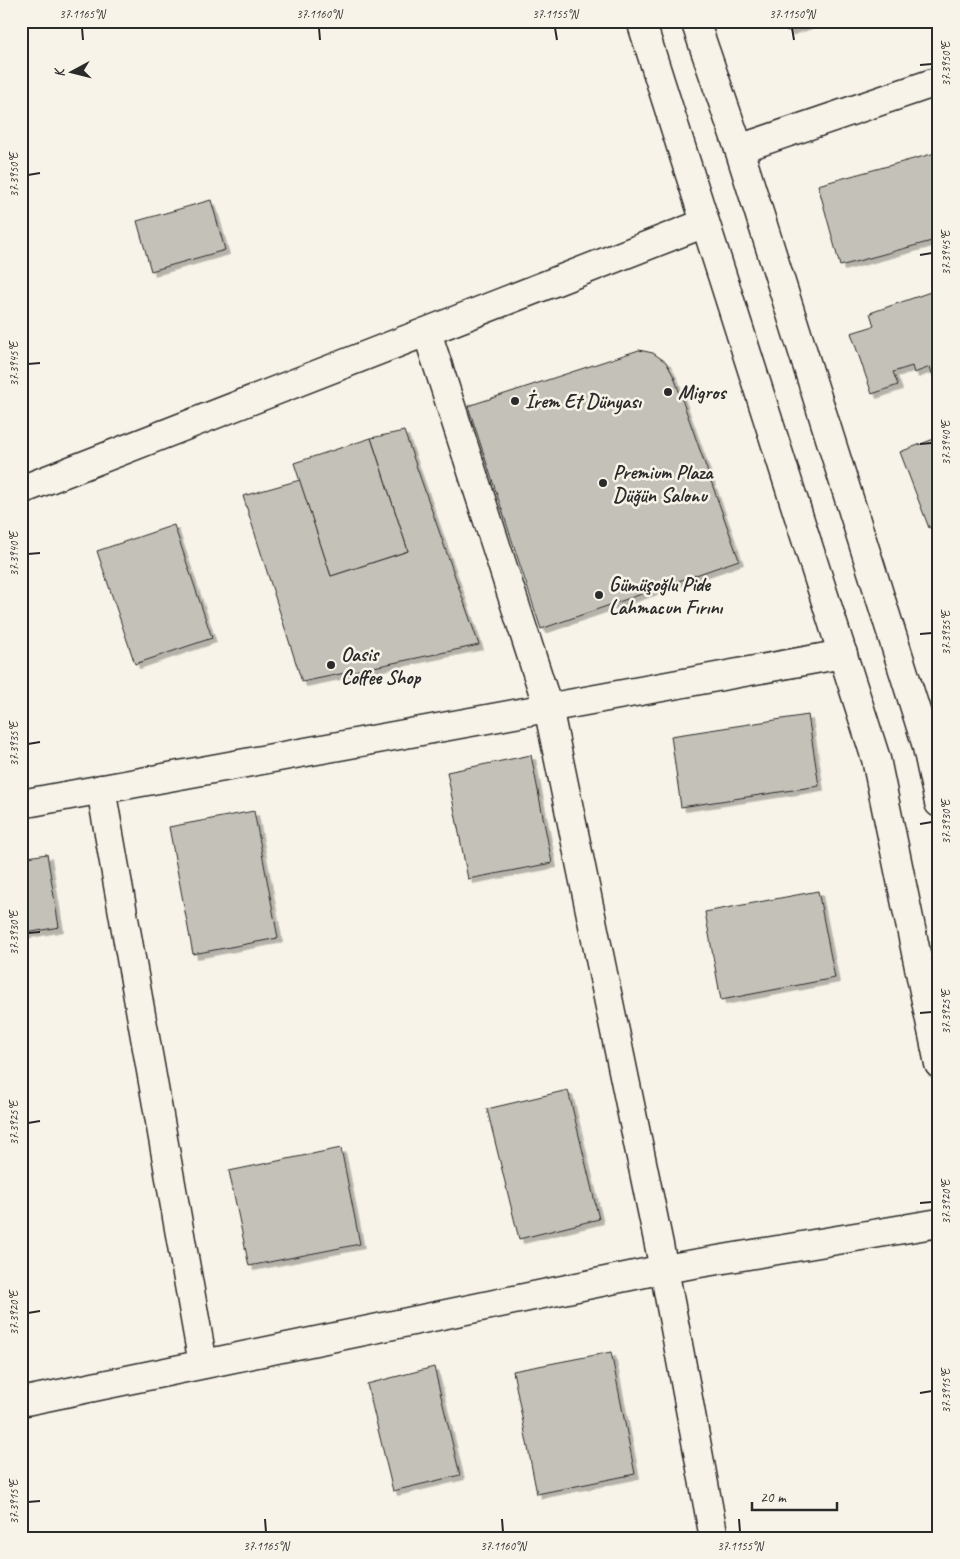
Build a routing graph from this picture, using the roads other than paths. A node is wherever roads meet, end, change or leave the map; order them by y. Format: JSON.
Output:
{"nodes":[{"id":1,"x":641,"y":21,"type":"edge"},
{"id":2,"x":695,"y":21,"type":"edge"},
{"id":3,"x":939,"y":81,"type":"edge"},
{"id":4,"x":739,"y":148,"type":"junction"},
{"id":5,"x":705,"y":223,"type":"junction"},
{"id":6,"x":427,"y":332,"type":"junction"},
{"id":7,"x":21,"y":490,"type":"edge"},
{"id":8,"x":843,"y":654,"type":"junction"},
{"id":9,"x":548,"y":708,"type":"junction"},
{"id":10,"x":933,"y":741,"type":"edge"},
{"id":11,"x":102,"y":789,"type":"junction"},
{"id":12,"x":939,"y":803,"type":"edge"},
{"id":13,"x":21,"y":804,"type":"edge"},
{"id":14,"x":939,"y":1064,"type":"edge"},
{"id":15,"x":939,"y":1223,"type":"edge"},
{"id":16,"x":664,"y":1269,"type":"junction"},
{"id":17,"x":203,"y":1364,"type":"junction"},
{"id":18,"x":21,"y":1402,"type":"edge"},
{"id":19,"x":714,"y":1538,"type":"edge"}],
"edges":[{"from":1,"to":5,"type":"street"},
{"from":2,"to":4,"type":"street"},
{"from":3,"to":4,"type":"street"},
{"from":4,"to":10,"type":"street"},
{"from":5,"to":6,"type":"street"},
{"from":5,"to":8,"type":"street"},
{"from":6,"to":7,"type":"street"},
{"from":6,"to":9,"type":"street"},
{"from":8,"to":9,"type":"street"},
{"from":8,"to":14,"type":"street"},
{"from":9,"to":11,"type":"street"},
{"from":9,"to":16,"type":"street"},
{"from":10,"to":12,"type":"street"},
{"from":11,"to":13,"type":"street"},
{"from":11,"to":17,"type":"street"},
{"from":15,"to":16,"type":"street"},
{"from":16,"to":17,"type":"street"},
{"from":16,"to":19,"type":"street"},
{"from":17,"to":18,"type":"street"}]}
